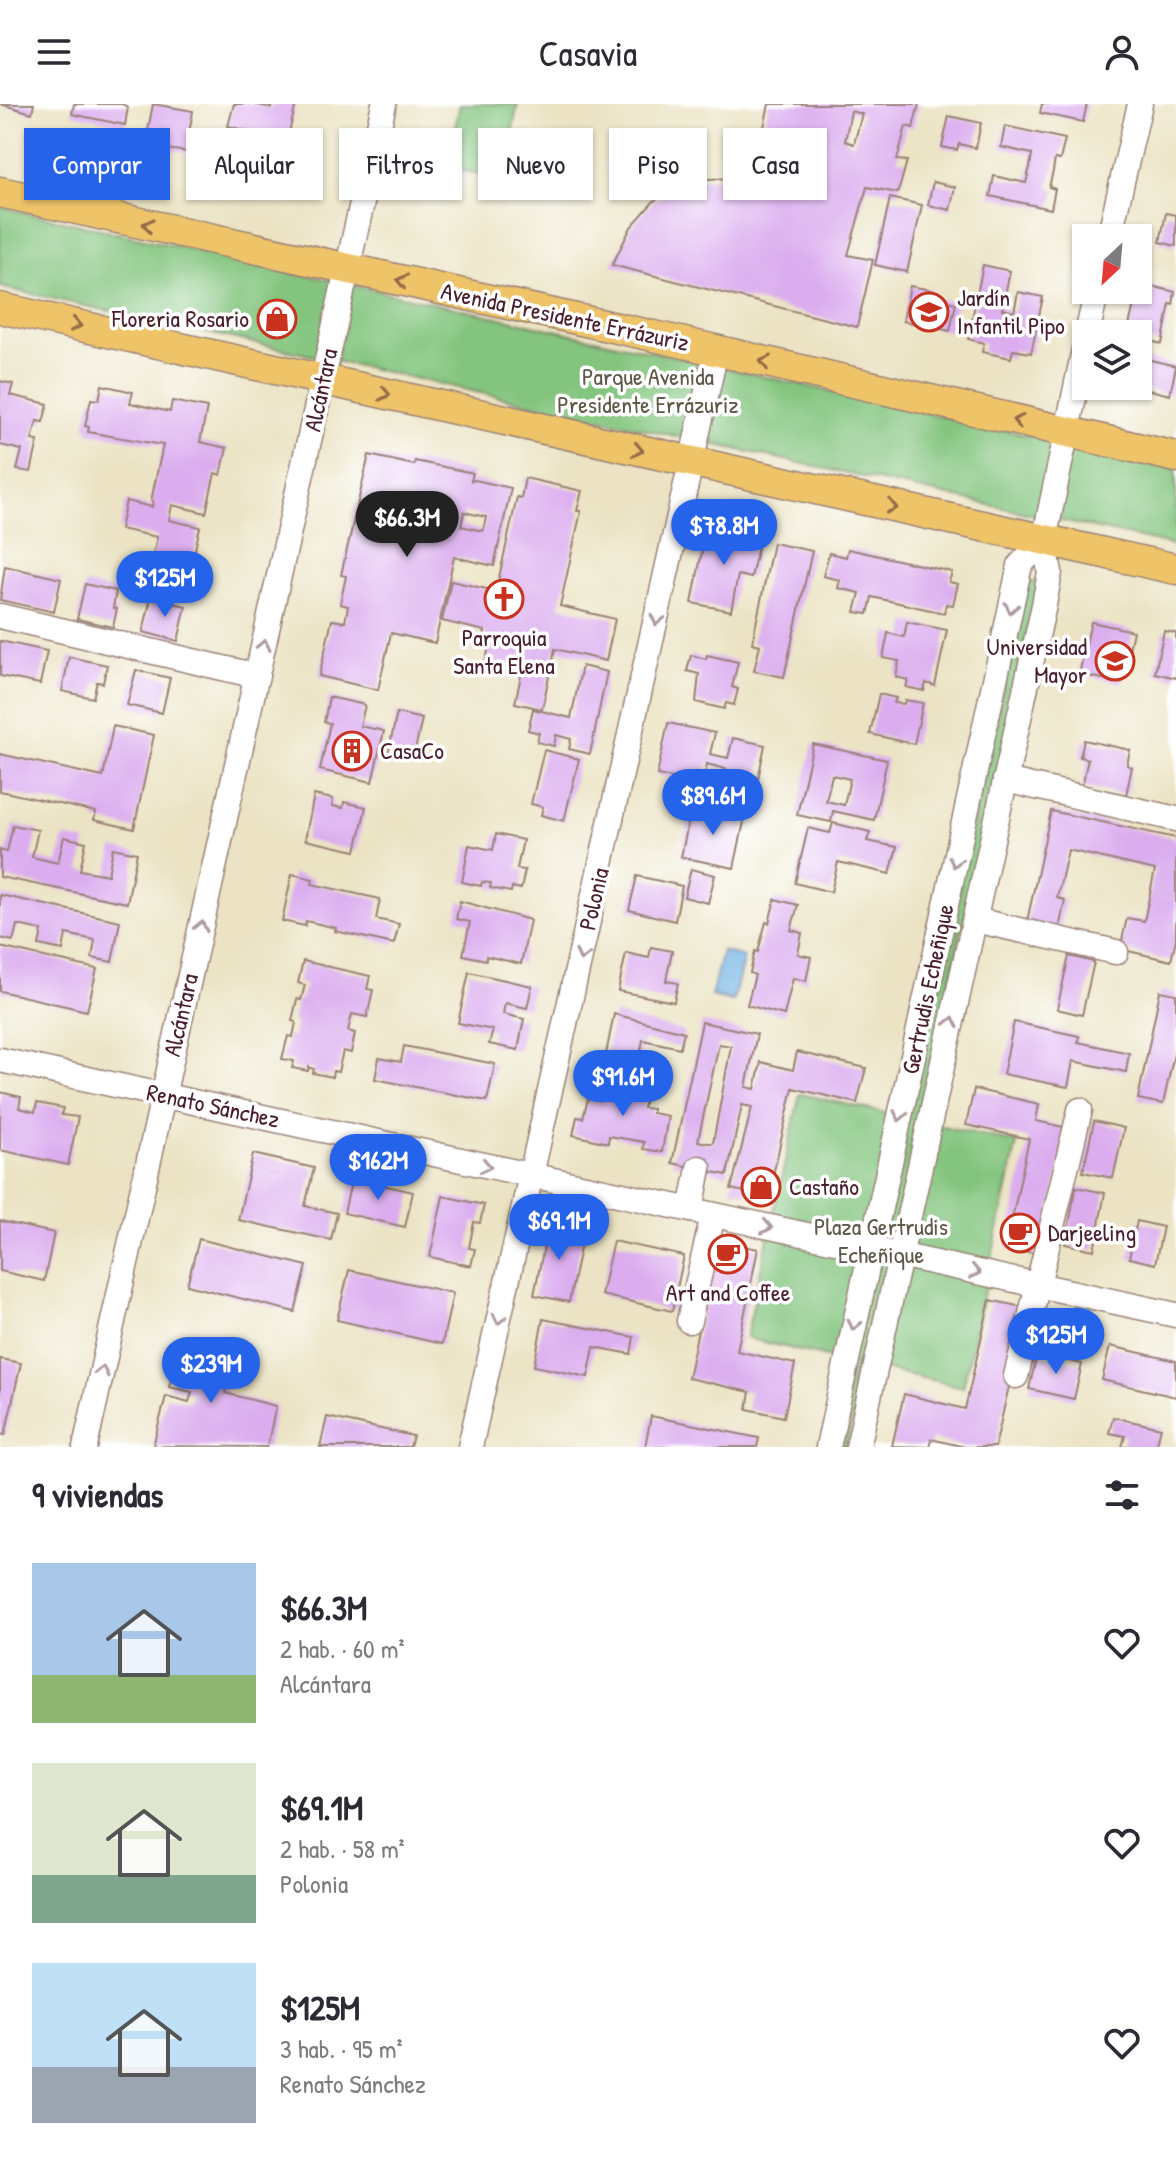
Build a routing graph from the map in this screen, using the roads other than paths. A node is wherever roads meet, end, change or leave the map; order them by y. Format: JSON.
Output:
{"nodes":[{"id":1,"x":384,"y":104,"type":"edge"},
{"id":2,"x":1140,"y":104,"type":"edge"},
{"id":3,"x":0,"y":192,"type":"edge"},
{"id":4,"x":1112,"y":224,"type":"edge"},
{"id":5,"x":347,"y":270,"type":"junction"},
{"id":6,"x":0,"y":308,"type":"edge"},
{"id":7,"x":716,"y":351,"type":"junction"},
{"id":8,"x":323,"y":381,"type":"junction"},
{"id":9,"x":1073,"y":400,"type":"edge"},
{"id":10,"x":1066,"y":432,"type":"junction"},
{"id":11,"x":1176,"y":457,"type":"edge"},
{"id":12,"x":693,"y":462,"type":"junction"},
{"id":13,"x":1044,"y":540,"type":"junction"},
{"id":14,"x":1176,"y":569,"type":"edge"},
{"id":15,"x":0,"y":616,"type":"edge"},
{"id":16,"x":257,"y":676,"type":"junction"},
{"id":17,"x":1005,"y":780,"type":"junction"},
{"id":18,"x":1176,"y":819,"type":"edge"},
{"id":19,"x":975,"y":920,"type":"junction"},
{"id":20,"x":1116,"y":952,"type":"dead end"},
{"id":21,"x":0,"y":1060,"type":"edge"},
{"id":22,"x":163,"y":1096,"type":"junction"},
{"id":23,"x":1080,"y":1110,"type":"dead end"},
{"id":24,"x":699,"y":1168,"type":"dead end"},
{"id":25,"x":532,"y":1176,"type":"junction"},
{"id":26,"x":702,"y":1213,"type":"junction"},
{"id":27,"x":870,"y":1249,"type":"junction"},
{"id":28,"x":899,"y":1256,"type":"junction"},
{"id":29,"x":1039,"y":1286,"type":"junction"},
{"id":30,"x":1176,"y":1315,"type":"edge"},
{"id":31,"x":689,"y":1321,"type":"dead end"},
{"id":32,"x":1016,"y":1376,"type":"dead end"},
{"id":33,"x":85,"y":1447,"type":"edge"},
{"id":34,"x":470,"y":1447,"type":"edge"},
{"id":35,"x":828,"y":1447,"type":"edge"},
{"id":36,"x":858,"y":1447,"type":"edge"}],
"edges":[{"from":1,"to":5,"type":"street","name":"Alcántara"},
{"from":2,"to":4,"type":"street"},
{"from":5,"to":3,"type":"main road","name":"Avenida Presidente Errázuriz","one_way":true},
{"from":7,"to":5,"type":"main road","name":"Avenida Presidente Errázuriz","one_way":true},
{"from":5,"to":8,"type":"street","name":"Alcántara"},
{"from":6,"to":8,"type":"main road","one_way":true},
{"from":10,"to":7,"type":"main road","name":"Avenida Presidente Errázuriz","one_way":true},
{"from":7,"to":12,"type":"street","name":"Polonia"},
{"from":8,"to":12,"type":"main road","one_way":true},
{"from":16,"to":8,"type":"street","name":"Alcántara","one_way":true},
{"from":9,"to":10,"type":"street","name":"Gertrudis Echeñique"},
{"from":10,"to":11,"type":"main road","name":"Avenida Presidente Errázuriz"},
{"from":10,"to":13,"type":"street","name":"Gertrudis Echeñique"},
{"from":12,"to":13,"type":"main road","one_way":true},
{"from":12,"to":25,"type":"street","name":"Polonia","one_way":true},
{"from":13,"to":14,"type":"main road"},
{"from":13,"to":17,"type":"street","name":"Gertrudis Echeñique"},
{"from":13,"to":27,"type":"street","name":"Gertrudis Echeñique","one_way":true},
{"from":15,"to":16,"type":"street"},
{"from":22,"to":16,"type":"street","name":"Alcántara","one_way":true},
{"from":17,"to":18,"type":"street"},
{"from":17,"to":19,"type":"street","name":"Gertrudis Echeñique"},
{"from":19,"to":20,"type":"street"},
{"from":28,"to":19,"type":"street","name":"Gertrudis Echeñique","one_way":true},
{"from":21,"to":22,"type":"street","name":"Renato Sánchez"},
{"from":22,"to":25,"type":"street","name":"Renato Sánchez","one_way":true},
{"from":33,"to":22,"type":"street","name":"Alcántara","one_way":true},
{"from":23,"to":29,"type":"street"},
{"from":24,"to":26,"type":"street"},
{"from":25,"to":26,"type":"street","name":"Renato Sánchez"},
{"from":25,"to":34,"type":"street","name":"Polonia","one_way":true},
{"from":26,"to":27,"type":"street","name":"Renato Sánchez","one_way":true},
{"from":26,"to":31,"type":"street"},
{"from":27,"to":28,"type":"street","name":"Renato Sánchez"},
{"from":27,"to":35,"type":"street","name":"Gertrudis Echeñique","one_way":true},
{"from":28,"to":29,"type":"street","name":"Renato Sánchez","one_way":true},
{"from":28,"to":36,"type":"street","name":"Gertrudis Echeñique"},
{"from":29,"to":30,"type":"street","name":"Renato Sánchez"},
{"from":29,"to":32,"type":"street"}]}
